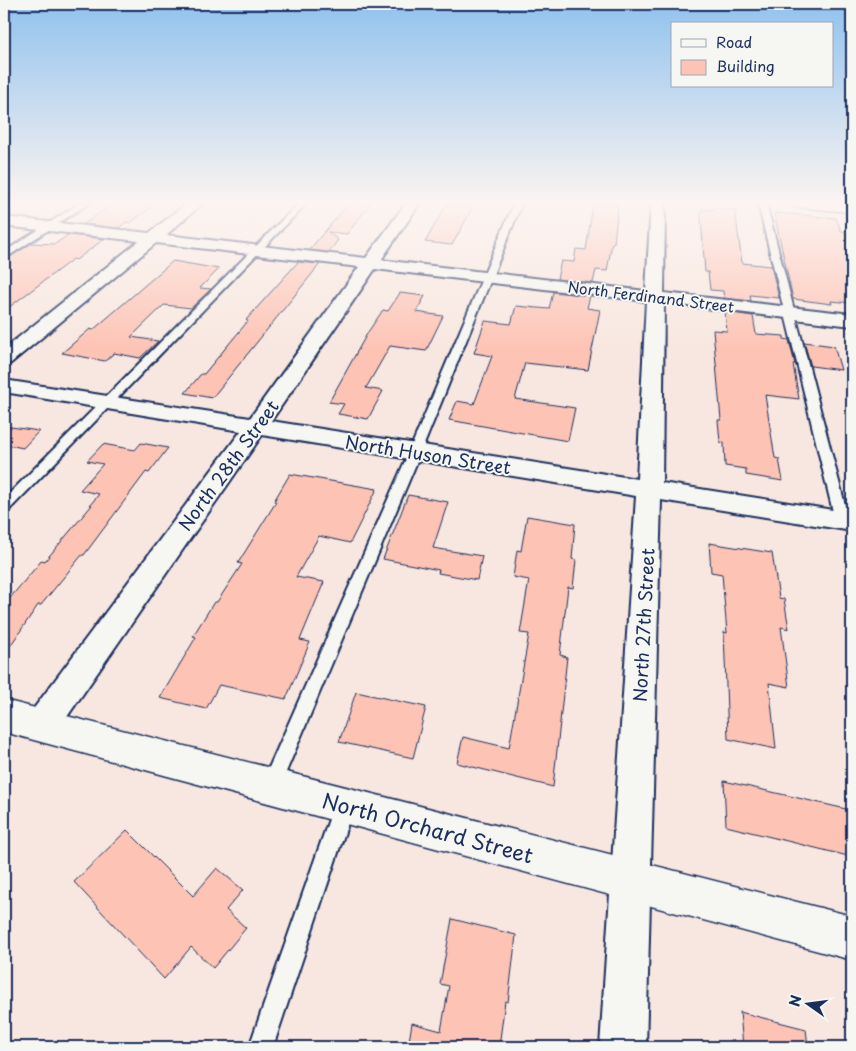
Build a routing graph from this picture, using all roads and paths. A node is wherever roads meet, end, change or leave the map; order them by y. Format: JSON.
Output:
{"nodes":[{"id":1,"x":135,"y":252,"type":"edge"},
{"id":2,"x":255,"y":252,"type":"edge"},
{"id":3,"x":265,"y":252,"type":"edge"},
{"id":4,"x":378,"y":252,"type":"edge"},
{"id":5,"x":498,"y":252,"type":"edge"},
{"id":6,"x":657,"y":252,"type":"edge"},
{"id":7,"x":774,"y":252,"type":"edge"},
{"id":8,"x":370,"y":264,"type":"junction"},
{"id":9,"x":488,"y":278,"type":"junction"},
{"id":10,"x":656,"y":297,"type":"junction"},
{"id":11,"x":789,"y":312,"type":"junction"},
{"id":12,"x":852,"y":320,"type":"edge"},
{"id":13,"x":4,"y":359,"type":"edge"},
{"id":14,"x":4,"y":386,"type":"edge"},
{"id":15,"x":108,"y":402,"type":"junction"},
{"id":16,"x":256,"y":426,"type":"junction"},
{"id":17,"x":415,"y":452,"type":"junction"},
{"id":18,"x":649,"y":489,"type":"junction"},
{"id":19,"x":4,"y":507,"type":"edge"},
{"id":20,"x":847,"y":521,"type":"edge"},
{"id":21,"x":4,"y":716,"type":"edge"},
{"id":22,"x":41,"y":726,"type":"junction"},
{"id":23,"x":271,"y":785,"type":"junction"},
{"id":24,"x":344,"y":805,"type":"junction"},
{"id":25,"x":630,"y":880,"type":"junction"},
{"id":26,"x":852,"y":938,"type":"edge"},
{"id":27,"x":261,"y":1047,"type":"edge"},
{"id":28,"x":623,"y":1047,"type":"edge"}],
"edges":[{"from":1,"to":13,"type":"street"},
{"from":2,"to":15,"type":"lane"},
{"from":3,"to":8,"type":"street","name":"North Ferdinand Street"},
{"from":4,"to":8,"type":"street","name":"North 28th Street"},
{"from":5,"to":9,"type":"lane"},
{"from":6,"to":10,"type":"street","name":"North 27th Street"},
{"from":7,"to":11,"type":"lane"},
{"from":8,"to":9,"type":"street","name":"North Ferdinand Street"},
{"from":8,"to":16,"type":"street","name":"North 28th Street"},
{"from":9,"to":10,"type":"street","name":"North Ferdinand Street"},
{"from":9,"to":17,"type":"lane"},
{"from":10,"to":11,"type":"street","name":"North Ferdinand Street"},
{"from":10,"to":18,"type":"street","name":"North 27th Street"},
{"from":11,"to":12,"type":"street","name":"North Ferdinand Street"},
{"from":11,"to":20,"type":"lane"},
{"from":14,"to":15,"type":"street","name":"North Huson Street"},
{"from":15,"to":16,"type":"street","name":"North Huson Street"},
{"from":15,"to":19,"type":"lane"},
{"from":16,"to":17,"type":"street","name":"North Huson Street"},
{"from":16,"to":22,"type":"street","name":"North 28th Street"},
{"from":17,"to":18,"type":"street","name":"North Huson Street"},
{"from":17,"to":23,"type":"lane"},
{"from":18,"to":20,"type":"street","name":"North Huson Street"},
{"from":18,"to":25,"type":"street","name":"North 27th Street"},
{"from":21,"to":22,"type":"street","name":"North Orchard Street"},
{"from":22,"to":23,"type":"street","name":"North Orchard Street"},
{"from":23,"to":24,"type":"street","name":"North Orchard Street"},
{"from":24,"to":25,"type":"street","name":"North Orchard Street"},
{"from":24,"to":27,"type":"lane"},
{"from":25,"to":26,"type":"street","name":"North Orchard Street"},
{"from":25,"to":28,"type":"street","name":"North 27th Street"}]}
